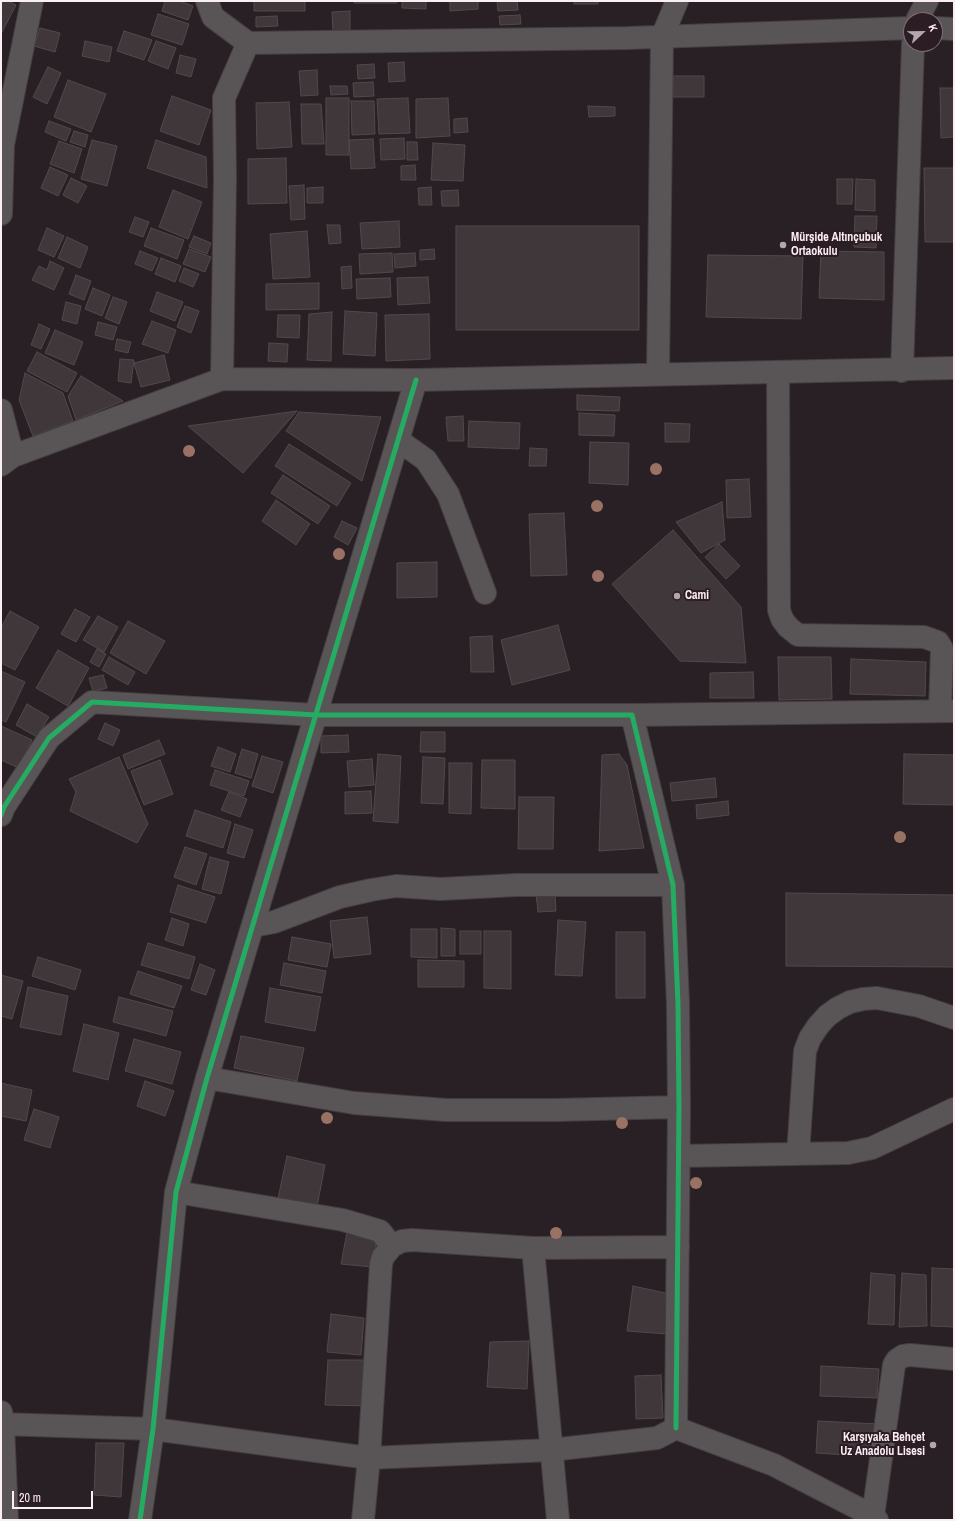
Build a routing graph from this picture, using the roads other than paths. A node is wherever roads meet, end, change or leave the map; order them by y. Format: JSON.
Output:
{"nodes":[{"id":1,"x":32,"y":1,"type":"edge"},
{"id":2,"x":207,"y":1,"type":"edge"},
{"id":3,"x":678,"y":1,"type":"edge"},
{"id":4,"x":927,"y":1,"type":"edge"},
{"id":5,"x":921,"y":12,"type":"edge"},
{"id":6,"x":903,"y":28,"type":"edge"},
{"id":7,"x":943,"y":28,"type":"edge"},
{"id":8,"x":954,"y":29,"type":"edge"},
{"id":9,"x":662,"y":37,"type":"junction"},
{"id":10,"x":248,"y":42,"type":"junction"},
{"id":11,"x":913,"y":52,"type":"edge"},
{"id":12,"x":1,"y":214,"type":"edge"},
{"id":13,"x":954,"y":368,"type":"edge"},
{"id":14,"x":902,"y":370,"type":"junction"},
{"id":15,"x":778,"y":372,"type":"junction"},
{"id":16,"x":658,"y":374,"type":"junction"},
{"id":17,"x":222,"y":379,"type":"junction"},
{"id":18,"x":416,"y":380,"type":"junction"},
{"id":19,"x":1,"y":410,"type":"edge"},
{"id":20,"x":398,"y":440,"type":"junction"},
{"id":21,"x":7,"y":461,"type":"edge"},
{"id":22,"x":485,"y":593,"type":"dead end"},
{"id":23,"x":947,"y":711,"type":"edge"},
{"id":24,"x":316,"y":715,"type":"junction"},
{"id":25,"x":632,"y":715,"type":"junction"},
{"id":26,"x":1,"y":815,"type":"edge"},
{"id":27,"x":674,"y":885,"type":"junction"},
{"id":28,"x":253,"y":926,"type":"junction"},
{"id":29,"x":954,"y":1018,"type":"edge"},
{"id":30,"x":207,"y":1078,"type":"junction"},
{"id":31,"x":678,"y":1108,"type":"junction"},
{"id":32,"x":954,"y":1109,"type":"edge"},
{"id":33,"x":798,"y":1154,"type":"junction"},
{"id":34,"x":678,"y":1156,"type":"junction"},
{"id":35,"x":176,"y":1192,"type":"junction"},
{"id":36,"x":392,"y":1246,"type":"junction"},
{"id":37,"x":678,"y":1247,"type":"junction"},
{"id":38,"x":533,"y":1248,"type":"junction"},
{"id":39,"x":954,"y":1359,"type":"edge"},
{"id":40,"x":2,"y":1420,"type":"edge"},
{"id":41,"x":676,"y":1428,"type":"junction"},
{"id":42,"x":153,"y":1429,"type":"junction"},
{"id":43,"x":551,"y":1450,"type":"junction"},
{"id":44,"x":369,"y":1458,"type":"junction"},
{"id":45,"x":873,"y":1519,"type":"edge"},
{"id":46,"x":7,"y":1520,"type":"edge"},
{"id":47,"x":140,"y":1520,"type":"edge"},
{"id":48,"x":364,"y":1520,"type":"edge"},
{"id":49,"x":558,"y":1520,"type":"edge"}],
"edges":[{"from":1,"to":12,"type":"street"},
{"from":2,"to":10,"type":"street"},
{"from":3,"to":9,"type":"street"},
{"from":4,"to":5,"type":"street"},
{"from":6,"to":9,"type":"street"},
{"from":7,"to":8,"type":"street"},
{"from":9,"to":10,"type":"street"},
{"from":9,"to":16,"type":"street"},
{"from":10,"to":17,"type":"street"},
{"from":11,"to":14,"type":"street"},
{"from":13,"to":14,"type":"street"},
{"from":14,"to":15,"type":"street"},
{"from":15,"to":16,"type":"street"},
{"from":15,"to":23,"type":"street"},
{"from":16,"to":18,"type":"street"},
{"from":17,"to":18,"type":"street"},
{"from":17,"to":21,"type":"street"},
{"from":18,"to":20,"type":"street"},
{"from":19,"to":21,"type":"street"},
{"from":20,"to":22,"type":"street"},
{"from":20,"to":24,"type":"street"},
{"from":23,"to":25,"type":"street"},
{"from":24,"to":25,"type":"street"},
{"from":24,"to":26,"type":"street"},
{"from":24,"to":28,"type":"street"},
{"from":25,"to":27,"type":"street"},
{"from":27,"to":28,"type":"street"},
{"from":27,"to":31,"type":"street"},
{"from":28,"to":30,"type":"street"},
{"from":29,"to":33,"type":"street"},
{"from":30,"to":31,"type":"street"},
{"from":30,"to":35,"type":"street"},
{"from":31,"to":34,"type":"street"},
{"from":32,"to":33,"type":"street"},
{"from":33,"to":34,"type":"street"},
{"from":34,"to":37,"type":"street"},
{"from":35,"to":36,"type":"street"},
{"from":35,"to":42,"type":"street"},
{"from":36,"to":38,"type":"street"},
{"from":36,"to":44,"type":"street"},
{"from":37,"to":38,"type":"street"},
{"from":37,"to":41,"type":"street"},
{"from":38,"to":43,"type":"street"},
{"from":39,"to":45,"type":"street"},
{"from":40,"to":42,"type":"street"},
{"from":40,"to":46,"type":"street"},
{"from":41,"to":43,"type":"street"},
{"from":41,"to":45,"type":"street"},
{"from":42,"to":44,"type":"street"},
{"from":42,"to":47,"type":"street"},
{"from":43,"to":44,"type":"street"},
{"from":43,"to":49,"type":"street"},
{"from":44,"to":48,"type":"street"}]}
